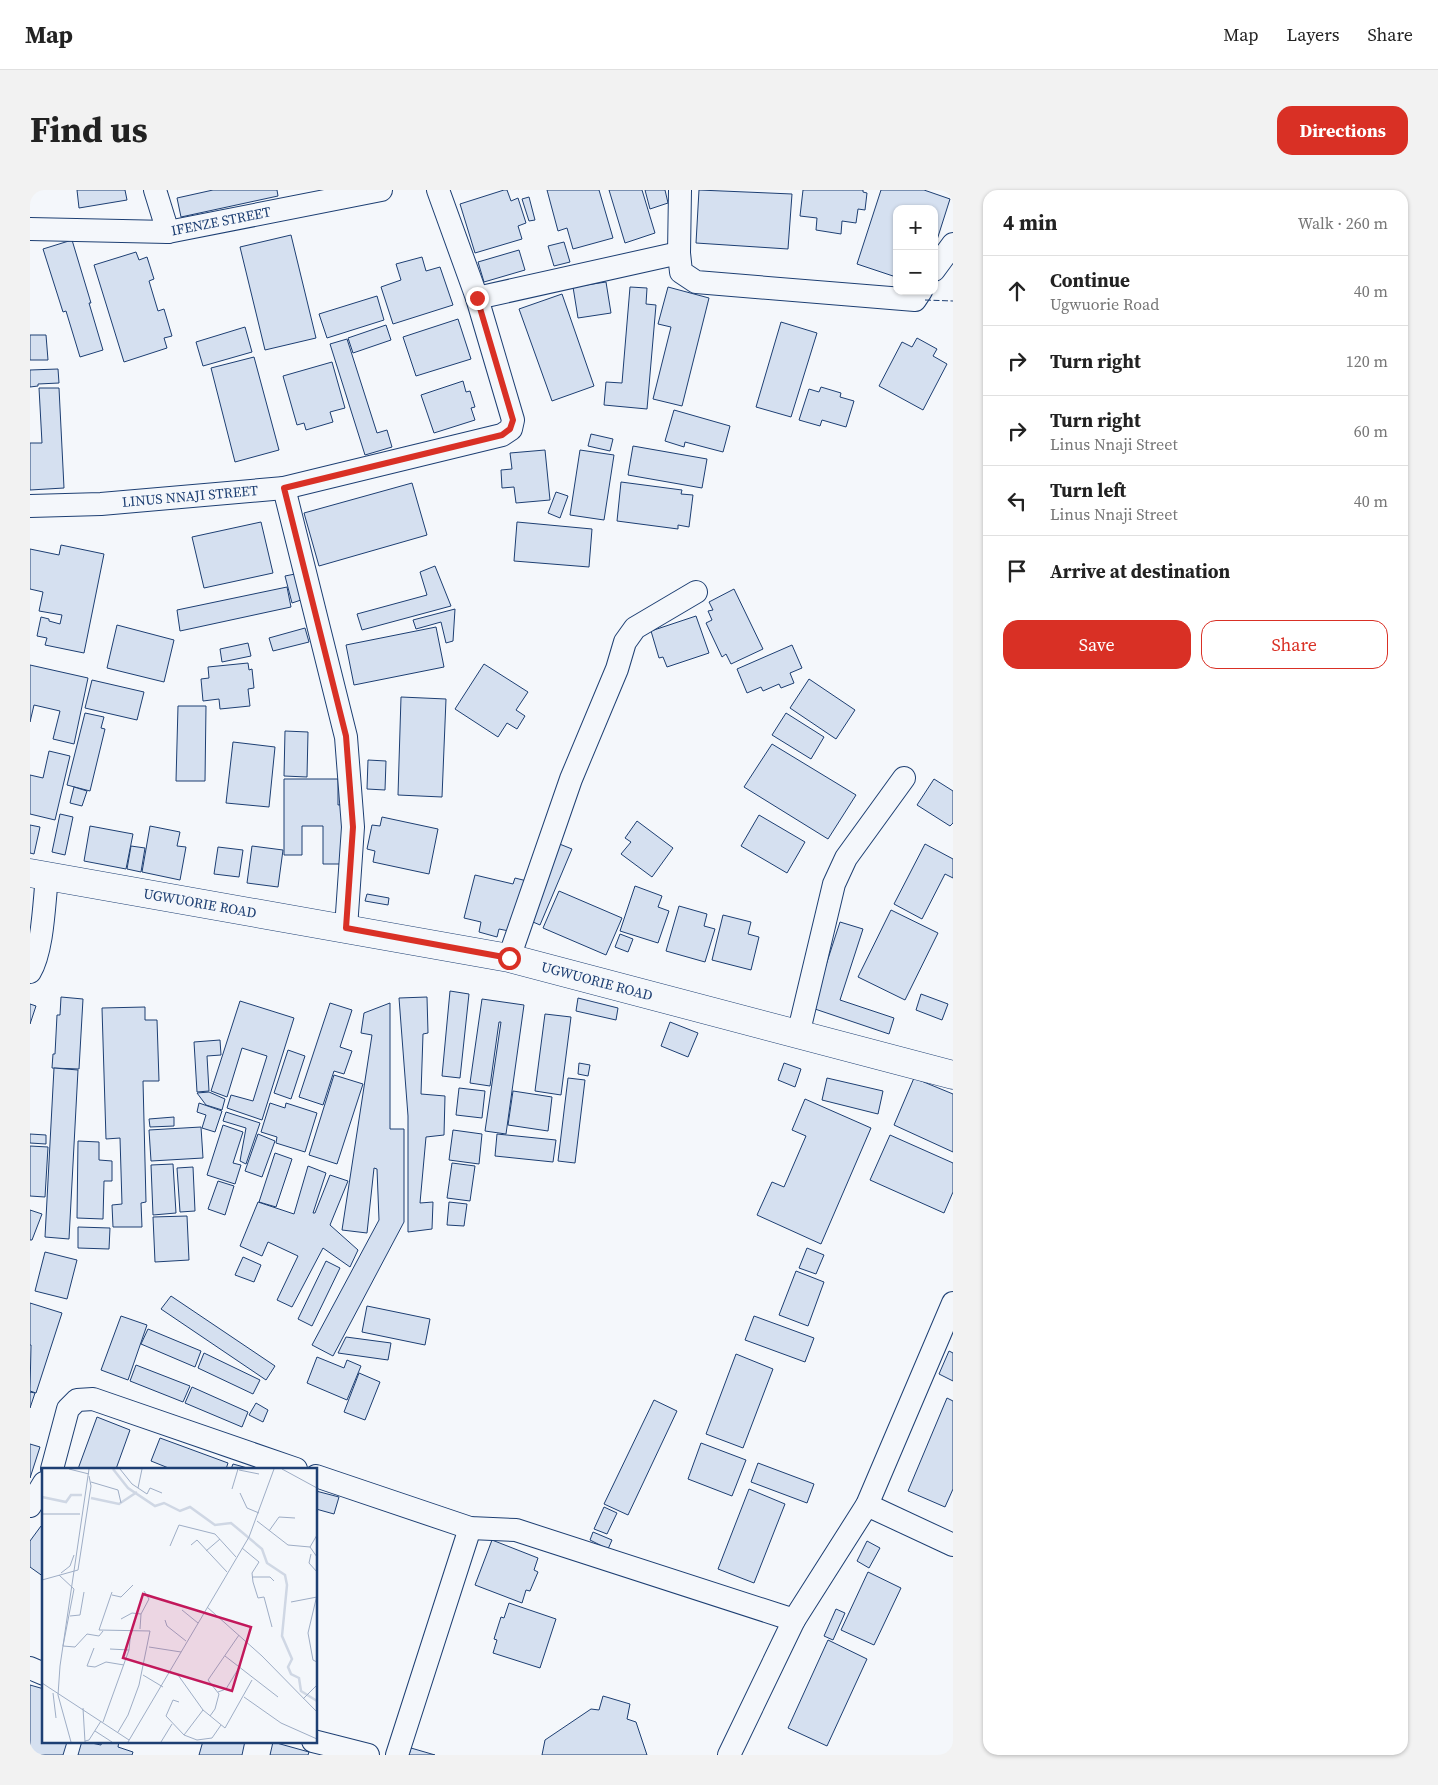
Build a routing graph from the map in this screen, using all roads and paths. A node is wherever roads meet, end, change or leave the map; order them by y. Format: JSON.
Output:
{"nodes":[{"id":1,"x":155,"y":190,"type":"edge"},
{"id":2,"x":381,"y":190,"type":"edge"},
{"id":3,"x":438,"y":190,"type":"edge"},
{"id":4,"x":680,"y":190,"type":"edge"},
{"id":5,"x":30,"y":229,"type":"edge"},
{"id":6,"x":168,"y":232,"type":"junction"},
{"id":7,"x":953,"y":244,"type":"edge"},
{"id":8,"x":679,"y":253,"type":"junction"},
{"id":9,"x":938,"y":265,"type":"edge"},
{"id":10,"x":919,"y":295,"type":"edge"},
{"id":11,"x":477,"y":298,"type":"junction"},
{"id":12,"x":284,"y":488,"type":"junction"},
{"id":13,"x":30,"y":506,"type":"edge"},
{"id":14,"x":696,"y":592,"type":"dead end"},
{"id":15,"x":904,"y":778,"type":"dead end"},
{"id":16,"x":38,"y":875,"type":"edge"},
{"id":17,"x":346,"y":928,"type":"junction"},
{"id":18,"x":509,"y":958,"type":"junction"},
{"id":19,"x":30,"y":972,"type":"edge"},
{"id":20,"x":798,"y":1035,"type":"junction"},
{"id":21,"x":953,"y":1075,"type":"edge"},
{"id":22,"x":953,"y":1303,"type":"edge"},
{"id":23,"x":52,"y":1468,"type":"edge"},
{"id":24,"x":293,"y":1468,"type":"edge"},
{"id":25,"x":318,"y":1477,"type":"edge"},
{"id":26,"x":42,"y":1486,"type":"edge"},
{"id":27,"x":867,"y":1505,"type":"junction"},
{"id":28,"x":30,"y":1506,"type":"edge"},
{"id":29,"x":470,"y":1528,"type":"junction"},
{"id":30,"x":953,"y":1545,"type":"edge"},
{"id":31,"x":794,"y":1620,"type":"junction"},
{"id":32,"x":30,"y":1668,"type":"edge"},
{"id":33,"x":42,"y":1673,"type":"edge"},
{"id":34,"x":317,"y":1742,"type":"edge"},
{"id":35,"x":368,"y":1755,"type":"edge"},
{"id":36,"x":397,"y":1755,"type":"edge"},
{"id":37,"x":729,"y":1755,"type":"edge"}],
"edges":[{"from":1,"to":6,"type":"street"},
{"from":2,"to":6,"type":"street","name":"IFENZE STREET"},
{"from":3,"to":11,"type":"street","name":"LINUS NNAJI STREET"},
{"from":4,"to":8,"type":"street"},
{"from":5,"to":6,"type":"street","name":"IFENZE STREET"},
{"from":7,"to":9,"type":"street"},
{"from":8,"to":10,"type":"street"},
{"from":8,"to":11,"type":"street"},
{"from":11,"to":12,"type":"street","name":"LINUS NNAJI STREET"},
{"from":12,"to":13,"type":"street","name":"LINUS NNAJI STREET"},
{"from":12,"to":17,"type":"street"},
{"from":14,"to":18,"type":"street"},
{"from":15,"to":20,"type":"street"},
{"from":16,"to":17,"type":"street","name":"UGWUORIE ROAD"},
{"from":16,"to":19,"type":"street"},
{"from":17,"to":18,"type":"street","name":"UGWUORIE ROAD"},
{"from":18,"to":20,"type":"street","name":"UGWUORIE ROAD"},
{"from":20,"to":21,"type":"street","name":"UGWUORIE ROAD"},
{"from":22,"to":27,"type":"street"},
{"from":23,"to":24,"type":"street"},
{"from":25,"to":29,"type":"street"},
{"from":26,"to":28,"type":"street"},
{"from":27,"to":30,"type":"street"},
{"from":27,"to":31,"type":"street"},
{"from":29,"to":31,"type":"street"},
{"from":29,"to":36,"type":"street"},
{"from":31,"to":37,"type":"street"},
{"from":32,"to":33,"type":"street"},
{"from":34,"to":35,"type":"street"}]}
